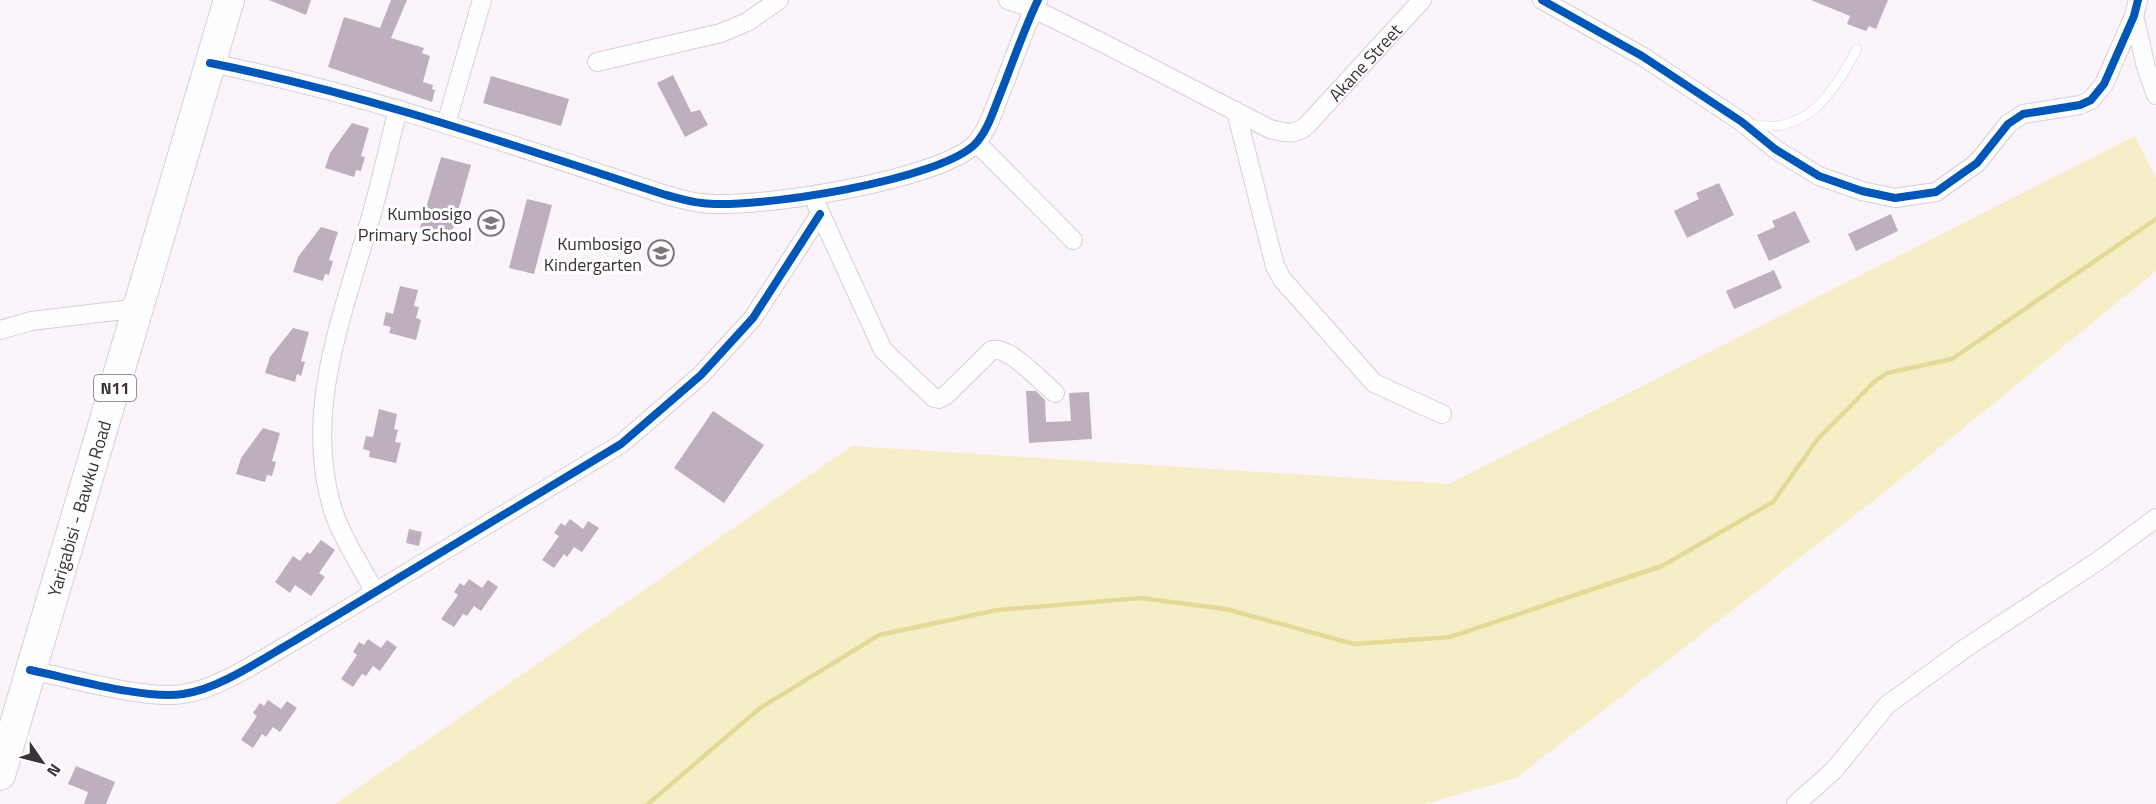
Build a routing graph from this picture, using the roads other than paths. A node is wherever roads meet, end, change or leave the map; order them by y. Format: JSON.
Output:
{"nodes":[{"id":1,"x":229,"y":0,"type":"edge"},
{"id":2,"x":482,"y":0,"type":"edge"},
{"id":3,"x":778,"y":0,"type":"edge"},
{"id":4,"x":1008,"y":0,"type":"edge"},
{"id":5,"x":1422,"y":0,"type":"edge"},
{"id":6,"x":1542,"y":0,"type":"edge"},
{"id":7,"x":1036,"y":4,"type":"edge"},
{"id":8,"x":2136,"y":8,"type":"edge"},
{"id":9,"x":1857,"y":49,"type":"dead end"},
{"id":10,"x":597,"y":62,"type":"dead end"},
{"id":11,"x":210,"y":63,"type":"junction"},
{"id":12,"x":2156,"y":95,"type":"edge"},
{"id":13,"x":398,"y":109,"type":"junction"},
{"id":14,"x":1236,"y":111,"type":"junction"},
{"id":15,"x":1742,"y":122,"type":"junction"},
{"id":16,"x":446,"y":124,"type":"junction"},
{"id":17,"x":976,"y":143,"type":"junction"},
{"id":18,"x":811,"y":194,"type":"junction"},
{"id":19,"x":820,"y":214,"type":"junction"},
{"id":20,"x":1073,"y":240,"type":"dead end"},
{"id":21,"x":140,"y":308,"type":"junction"},
{"id":22,"x":0,"y":330,"type":"edge"},
{"id":23,"x":1055,"y":393,"type":"dead end"},
{"id":24,"x":1442,"y":414,"type":"dead end"},
{"id":25,"x":2156,"y":518,"type":"edge"},
{"id":26,"x":375,"y":593,"type":"junction"},
{"id":27,"x":30,"y":670,"type":"junction"},
{"id":28,"x":0,"y":775,"type":"edge"},
{"id":29,"x":1796,"y":804,"type":"edge"}],
"edges":[{"from":1,"to":11,"type":"highway","name":"Yarigabisi - Bawku Road","number":"N11"},
{"from":2,"to":16,"type":"street"},
{"from":3,"to":10,"type":"street"},
{"from":4,"to":7,"type":"street"},
{"from":5,"to":14,"type":"street","name":"Akane Street"},
{"from":6,"to":15,"type":"street"},
{"from":7,"to":14,"type":"street"},
{"from":7,"to":17,"type":"street"},
{"from":8,"to":12,"type":"street"},
{"from":8,"to":15,"type":"street"},
{"from":9,"to":15,"type":"lane"},
{"from":11,"to":13,"type":"street"},
{"from":11,"to":21,"type":"highway","name":"Yarigabisi - Bawku Road","number":"N11"},
{"from":13,"to":16,"type":"street"},
{"from":13,"to":26,"type":"street"},
{"from":14,"to":24,"type":"street"},
{"from":16,"to":18,"type":"street"},
{"from":17,"to":18,"type":"street"},
{"from":17,"to":20,"type":"street"},
{"from":18,"to":19,"type":"street"},
{"from":19,"to":23,"type":"street"},
{"from":19,"to":26,"type":"street"},
{"from":21,"to":22,"type":"street"},
{"from":21,"to":27,"type":"highway","name":"Yarigabisi - Bawku Road","number":"N11"},
{"from":25,"to":29,"type":"street"},
{"from":26,"to":27,"type":"street"},
{"from":27,"to":28,"type":"highway","name":"Yarigabisi - Bawku Road","number":"N11"}]}
